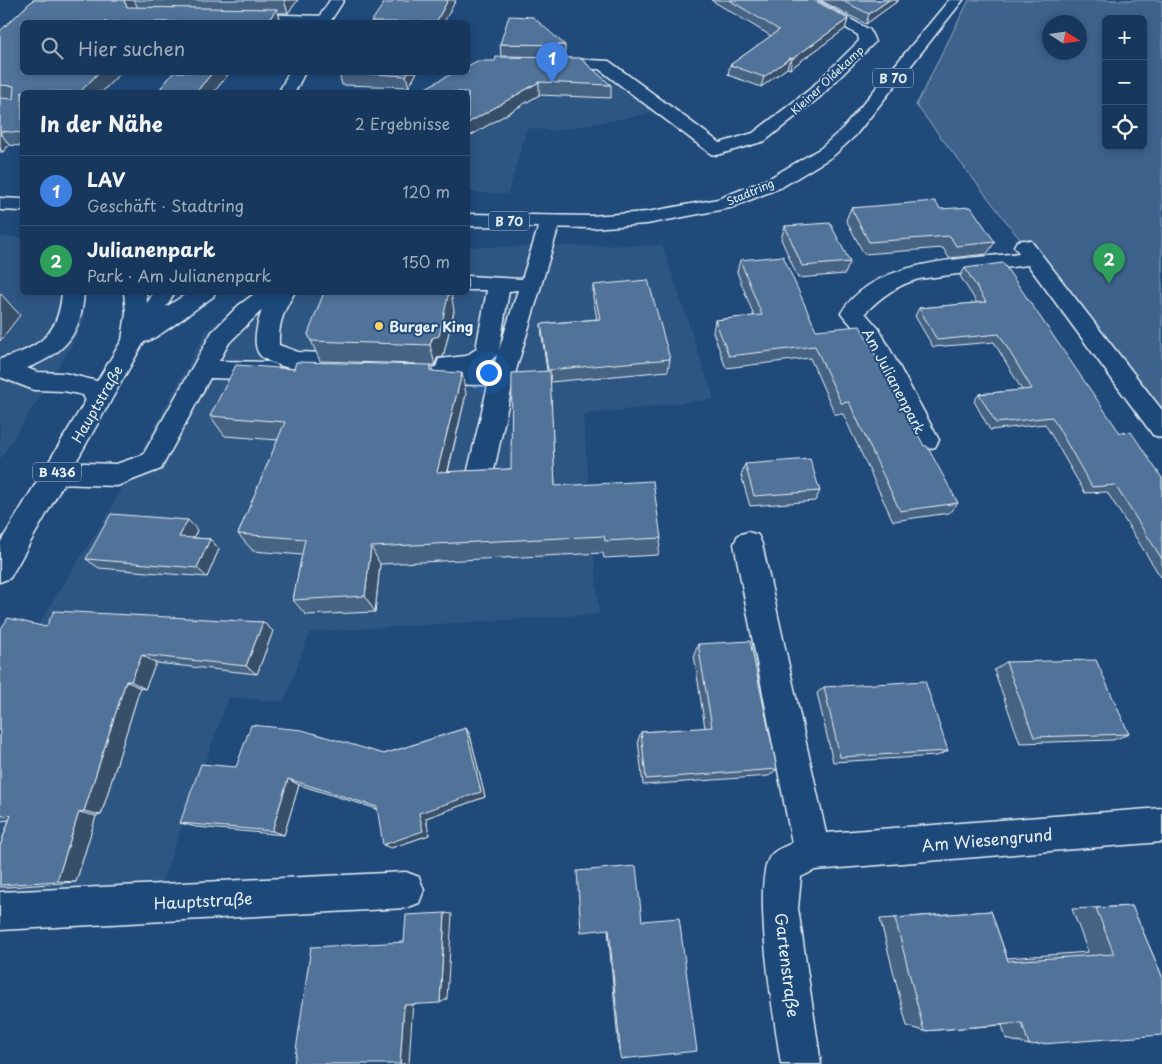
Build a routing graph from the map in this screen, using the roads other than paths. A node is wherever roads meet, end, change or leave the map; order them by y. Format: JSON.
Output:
{"nodes":[{"id":1,"x":337,"y":0,"type":"edge"},
{"id":2,"x":806,"y":0,"type":"edge"},
{"id":3,"x":956,"y":0,"type":"edge"},
{"id":4,"x":227,"y":18,"type":"edge"},
{"id":5,"x":292,"y":20,"type":"edge"},
{"id":6,"x":325,"y":20,"type":"edge"},
{"id":7,"x":530,"y":63,"type":"edge"},
{"id":8,"x":296,"y":75,"type":"edge"},
{"id":9,"x":288,"y":90,"type":"edge"},
{"id":10,"x":0,"y":204,"type":"edge"},
{"id":11,"x":20,"y":205,"type":"edge"},
{"id":12,"x":470,"y":220,"type":"edge"},
{"id":13,"x":550,"y":222,"type":"junction"},
{"id":14,"x":470,"y":283,"type":"edge"},
{"id":15,"x":498,"y":284,"type":"junction"},
{"id":16,"x":530,"y":285,"type":"junction"},
{"id":17,"x":73,"y":295,"type":"edge"},
{"id":18,"x":135,"y":295,"type":"edge"},
{"id":19,"x":163,"y":295,"type":"edge"},
{"id":20,"x":200,"y":295,"type":"edge"},
{"id":21,"x":268,"y":295,"type":"edge"},
{"id":22,"x":282,"y":295,"type":"edge"},
{"id":23,"x":131,"y":346,"type":"junction"},
{"id":24,"x":2,"y":368,"type":"edge"},
{"id":25,"x":203,"y":370,"type":"junction"},
{"id":26,"x":502,"y":378,"type":"junction"},
{"id":27,"x":98,"y":402,"type":"junction"},
{"id":28,"x":1162,"y":428,"type":"edge"},
{"id":29,"x":926,"y":440,"type":"dead end"},
{"id":30,"x":481,"y":470,"type":"edge"},
{"id":31,"x":56,"y":473,"type":"junction"},
{"id":32,"x":748,"y":544,"type":"dead end"},
{"id":33,"x":0,"y":569,"type":"edge"},
{"id":34,"x":1162,"y":825,"type":"edge"},
{"id":35,"x":798,"y":860,"type":"junction"},
{"id":36,"x":406,"y":890,"type":"dead end"},
{"id":37,"x":0,"y":911,"type":"edge"},
{"id":38,"x":801,"y":1064,"type":"edge"}],
"edges":[{"from":1,"to":6,"type":"street"},
{"from":2,"to":7,"type":"street","name":"Kleiner Oldekamp"},
{"from":3,"to":13,"type":"street","name":"Stadtring","number":"B 70"},
{"from":4,"to":5,"type":"street"},
{"from":8,"to":9,"type":"street"},
{"from":10,"to":11,"type":"street"},
{"from":12,"to":13,"type":"street","name":"Stadtring","number":"B 70"},
{"from":13,"to":16,"type":"street"},
{"from":14,"to":15,"type":"street"},
{"from":15,"to":16,"type":"street"},
{"from":15,"to":26,"type":"street"},
{"from":16,"to":26,"type":"street"},
{"from":17,"to":24,"type":"street"},
{"from":18,"to":23,"type":"street"},
{"from":19,"to":23,"type":"street","name":"Hauptstraße","number":"B 436"},
{"from":20,"to":23,"type":"street","number":"B 436"},
{"from":21,"to":25,"type":"street"},
{"from":22,"to":25,"type":"street"},
{"from":23,"to":27,"type":"street","name":"Hauptstraße","number":"B 436"},
{"from":24,"to":27,"type":"street"},
{"from":25,"to":31,"type":"street"},
{"from":26,"to":30,"type":"street"},
{"from":27,"to":31,"type":"street","name":"Hauptstraße","number":"B 436"},
{"from":28,"to":29,"type":"street","name":"Am Julianenpark"},
{"from":31,"to":33,"type":"street","name":"Hauptstraße","number":"B 436"},
{"from":32,"to":35,"type":"street"},
{"from":34,"to":35,"type":"street","name":"Am Wiesengrund"},
{"from":35,"to":38,"type":"street","name":"Gartenstraße"},
{"from":36,"to":37,"type":"street","name":"Hauptstraße"}]}
